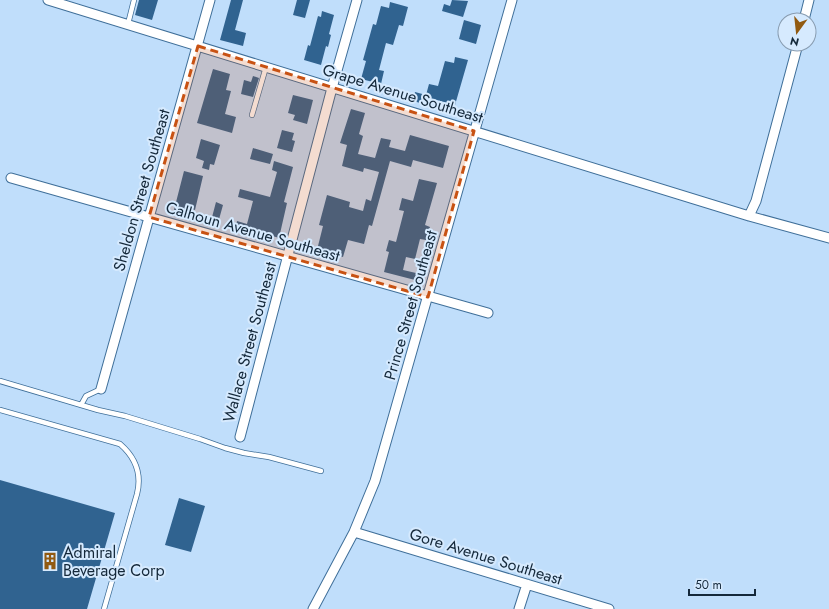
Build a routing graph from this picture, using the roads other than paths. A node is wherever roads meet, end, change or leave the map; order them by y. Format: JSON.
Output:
{"nodes":[{"id":1,"x":48,"y":0,"type":"edge"},
{"id":2,"x":134,"y":0,"type":"edge"},
{"id":3,"x":210,"y":0,"type":"edge"},
{"id":4,"x":357,"y":0,"type":"edge"},
{"id":5,"x":512,"y":0,"type":"edge"},
{"id":6,"x":809,"y":0,"type":"edge"},
{"id":7,"x":60,"y":2,"type":"edge"},
{"id":8,"x":806,"y":12,"type":"edge"},
{"id":9,"x":128,"y":24,"type":"junction"},
{"id":10,"x":198,"y":46,"type":"junction"},
{"id":11,"x":796,"y":52,"type":"edge"},
{"id":12,"x":266,"y":67,"type":"junction"},
{"id":13,"x":332,"y":88,"type":"junction"},
{"id":14,"x":252,"y":115,"type":"dead end"},
{"id":15,"x":474,"y":131,"type":"junction"},
{"id":16,"x":11,"y":178,"type":"dead end"},
{"id":17,"x":748,"y":216,"type":"junction"},
{"id":18,"x":149,"y":217,"type":"junction"},
{"id":19,"x":829,"y":238,"type":"edge"},
{"id":20,"x":288,"y":257,"type":"junction"},
{"id":21,"x":428,"y":297,"type":"junction"},
{"id":22,"x":488,"y":313,"type":"dead end"},
{"id":23,"x":0,"y":381,"type":"edge"},
{"id":24,"x":101,"y":389,"type":"joint"},
{"id":25,"x":81,"y":405,"type":"junction"},
{"id":26,"x":0,"y":410,"type":"edge"},
{"id":27,"x":240,"y":437,"type":"dead end"},
{"id":28,"x":321,"y":471,"type":"dead end"},
{"id":29,"x":354,"y":532,"type":"junction"},
{"id":30,"x":527,"y":584,"type":"junction"},
{"id":31,"x":104,"y":609,"type":"edge"},
{"id":32,"x":312,"y":609,"type":"edge"},
{"id":33,"x":519,"y":609,"type":"edge"},
{"id":34,"x":609,"y":609,"type":"edge"}],
"edges":[{"from":1,"to":7,"type":"street","name":"Grape Avenue Southeast"},
{"from":2,"to":9,"type":"lane"},
{"from":3,"to":10,"type":"street","name":"Sheldon Street Southeast"},
{"from":4,"to":13,"type":"street","name":"Wallace Street Southeast"},
{"from":5,"to":15,"type":"street","name":"Prince Street Southeast"},
{"from":6,"to":8,"type":"street"},
{"from":7,"to":9,"type":"street","name":"Grape Avenue Southeast"},
{"from":9,"to":10,"type":"street","name":"Grape Avenue Southeast"},
{"from":10,"to":12,"type":"street","name":"Grape Avenue Southeast"},
{"from":10,"to":18,"type":"street","name":"Sheldon Street Southeast"},
{"from":11,"to":17,"type":"street"},
{"from":12,"to":13,"type":"street","name":"Grape Avenue Southeast"},
{"from":12,"to":14,"type":"lane"},
{"from":13,"to":15,"type":"street","name":"Grape Avenue Southeast"},
{"from":13,"to":20,"type":"street","name":"Wallace Street Southeast"},
{"from":15,"to":17,"type":"street","name":"Grape Avenue Southeast"},
{"from":15,"to":21,"type":"street","name":"Prince Street Southeast"},
{"from":16,"to":18,"type":"street","name":"Calhoun Avenue Southeast"},
{"from":17,"to":19,"type":"street","name":"Grape Avenue Southeast"},
{"from":18,"to":20,"type":"street","name":"Calhoun Avenue Southeast"},
{"from":18,"to":24,"type":"street","name":"Sheldon Street Southeast"},
{"from":20,"to":21,"type":"street","name":"Calhoun Avenue Southeast"},
{"from":20,"to":27,"type":"street","name":"Wallace Street Southeast"},
{"from":21,"to":22,"type":"street","name":"Calhoun Avenue Southeast"},
{"from":21,"to":29,"type":"street","name":"Prince Street Southeast"},
{"from":23,"to":25,"type":"lane"},
{"from":24,"to":25,"type":"lane"},
{"from":25,"to":28,"type":"lane"},
{"from":26,"to":31,"type":"lane"},
{"from":29,"to":30,"type":"street","name":"Gore Avenue Southeast"},
{"from":29,"to":32,"type":"street","name":"Prince Street Southeast"},
{"from":30,"to":33,"type":"street"},
{"from":30,"to":34,"type":"street","name":"Gore Avenue Southeast"}]}
